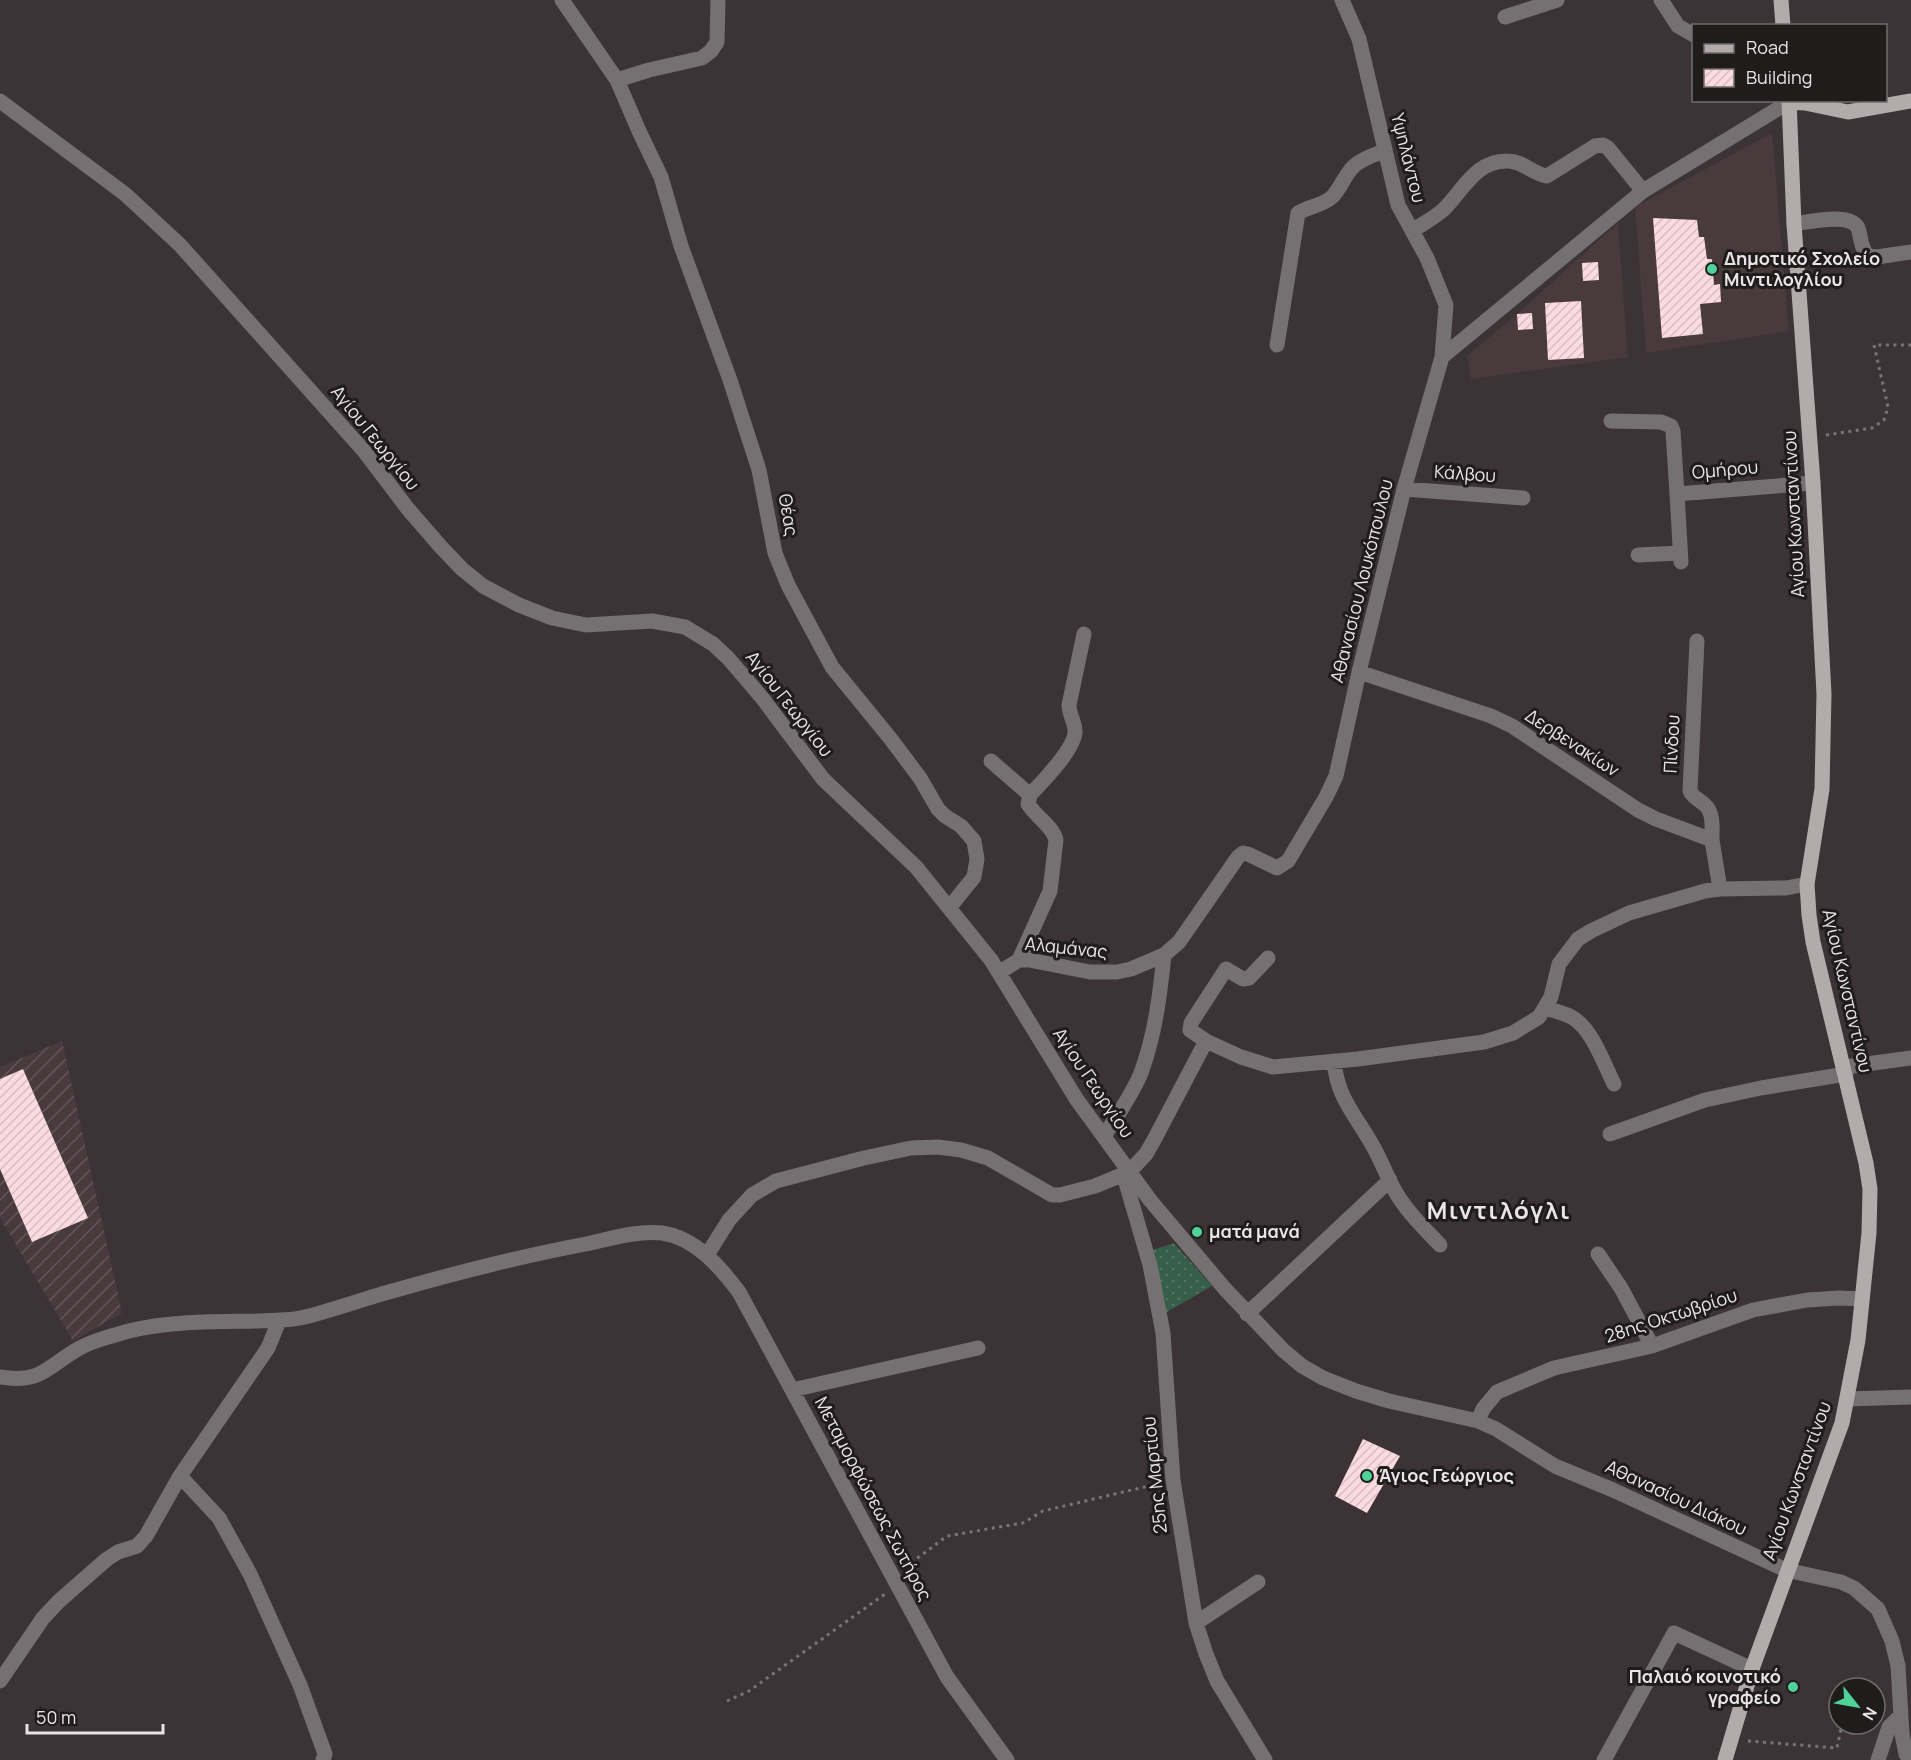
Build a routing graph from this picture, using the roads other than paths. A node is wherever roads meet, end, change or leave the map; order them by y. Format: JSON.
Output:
{"nodes":[{"id":1,"x":562,"y":0,"type":"edge"},
{"id":2,"x":718,"y":0,"type":"edge"},
{"id":3,"x":1342,"y":0,"type":"edge"},
{"id":4,"x":1557,"y":0,"type":"edge"},
{"id":5,"x":1661,"y":0,"type":"edge"},
{"id":6,"x":1781,"y":0,"type":"edge"},
{"id":7,"x":1505,"y":17,"type":"dead end"},
{"id":8,"x":1783,"y":24,"type":"edge"},
{"id":9,"x":1692,"y":34,"type":"edge"},
{"id":10,"x":617,"y":80,"type":"junction"},
{"id":11,"x":0,"y":101,"type":"edge"},
{"id":12,"x":1911,"y":101,"type":"edge"},
{"id":13,"x":1787,"y":102,"type":"edge"},
{"id":14,"x":1789,"y":102,"type":"edge"},
{"id":15,"x":1797,"y":102,"type":"edge"},
{"id":16,"x":1384,"y":151,"type":"junction"},
{"id":17,"x":1643,"y":191,"type":"junction"},
{"id":18,"x":1794,"y":224,"type":"junction"},
{"id":19,"x":1412,"y":231,"type":"junction"},
{"id":20,"x":1911,"y":252,"type":"edge"},
{"id":21,"x":1277,"y":345,"type":"dead end"},
{"id":22,"x":1442,"y":357,"type":"junction"},
{"id":23,"x":1611,"y":421,"type":"dead end"},
{"id":24,"x":1813,"y":483,"type":"junction"},
{"id":25,"x":1404,"y":489,"type":"junction"},
{"id":26,"x":1677,"y":494,"type":"junction"},
{"id":27,"x":1523,"y":498,"type":"dead end"},
{"id":28,"x":1638,"y":555,"type":"dead end"},
{"id":29,"x":1084,"y":634,"type":"dead end"},
{"id":30,"x":1697,"y":641,"type":"dead end"},
{"id":31,"x":1359,"y":672,"type":"junction"},
{"id":32,"x":991,"y":761,"type":"dead end"},
{"id":33,"x":1030,"y":795,"type":"junction"},
{"id":34,"x":1712,"y":840,"type":"junction"},
{"id":35,"x":1807,"y":884,"type":"junction"},
{"id":36,"x":1720,"y":889,"type":"junction"},
{"id":37,"x":949,"y":908,"type":"junction"},
{"id":38,"x":1164,"y":955,"type":"junction"},
{"id":39,"x":1268,"y":958,"type":"dead end"},
{"id":40,"x":1019,"y":960,"type":"junction"},
{"id":41,"x":1000,"y":972,"type":"junction"},
{"id":42,"x":1546,"y":1008,"type":"junction"},
{"id":43,"x":1206,"y":1041,"type":"junction"},
{"id":44,"x":1911,"y":1058,"type":"edge"},
{"id":45,"x":1335,"y":1061,"type":"junction"},
{"id":46,"x":1845,"y":1070,"type":"junction"},
{"id":47,"x":1614,"y":1084,"type":"dead end"},
{"id":48,"x":1610,"y":1134,"type":"dead end"},
{"id":49,"x":1104,"y":1136,"type":"junction"},
{"id":50,"x":1129,"y":1172,"type":"junction"},
{"id":51,"x":1390,"y":1180,"type":"junction"},
{"id":52,"x":1440,"y":1245,"type":"dead end"},
{"id":53,"x":1598,"y":1254,"type":"dead end"},
{"id":54,"x":707,"y":1255,"type":"junction"},
{"id":55,"x":1862,"y":1299,"type":"junction"},
{"id":56,"x":1247,"y":1314,"type":"junction"},
{"id":57,"x":279,"y":1321,"type":"junction"},
{"id":58,"x":1652,"y":1346,"type":"junction"},
{"id":59,"x":978,"y":1348,"type":"dead end"},
{"id":60,"x":0,"y":1377,"type":"edge"},
{"id":61,"x":792,"y":1390,"type":"junction"},
{"id":62,"x":1911,"y":1397,"type":"edge"},
{"id":63,"x":1847,"y":1399,"type":"junction"},
{"id":64,"x":1478,"y":1421,"type":"junction"},
{"id":65,"x":180,"y":1476,"type":"junction"},
{"id":66,"x":1786,"y":1570,"type":"junction"},
{"id":67,"x":1258,"y":1582,"type":"dead end"},
{"id":68,"x":1196,"y":1623,"type":"junction"},
{"id":69,"x":1752,"y":1669,"type":"junction"},
{"id":70,"x":0,"y":1681,"type":"edge"},
{"id":71,"x":1894,"y":1722,"type":"junction"},
{"id":72,"x":324,"y":1760,"type":"edge"},
{"id":73,"x":1007,"y":1760,"type":"edge"},
{"id":74,"x":1265,"y":1760,"type":"edge"},
{"id":75,"x":1604,"y":1760,"type":"edge"},
{"id":76,"x":1725,"y":1760,"type":"edge"},
{"id":77,"x":1878,"y":1760,"type":"edge"},
{"id":78,"x":1910,"y":1760,"type":"edge"}],
"edges":[{"from":1,"to":10,"type":"street","name":"Θέας"},
{"from":2,"to":10,"type":"street"},
{"from":3,"to":16,"type":"street","name":"Υψηλάντου"},
{"from":4,"to":7,"type":"street"},
{"from":5,"to":9,"type":"street"},
{"from":6,"to":8,"type":"main road"},
{"from":10,"to":37,"type":"street","name":"Θέας"},
{"from":11,"to":37,"type":"street","name":"Αγίου Γεωργίου"},
{"from":12,"to":15,"type":"main road"},
{"from":13,"to":17,"type":"street"},
{"from":14,"to":18,"type":"main road","name":"Αγίου Κωνσταντίνου"},
{"from":16,"to":19,"type":"street","name":"Υψηλάντου"},
{"from":16,"to":21,"type":"street"},
{"from":17,"to":19,"type":"street"},
{"from":17,"to":22,"type":"street"},
{"from":18,"to":20,"type":"street"},
{"from":18,"to":24,"type":"main road","name":"Αγίου Κωνσταντίνου"},
{"from":19,"to":22,"type":"street","name":"Υψηλάντου"},
{"from":22,"to":25,"type":"street","name":"Αθανασίου Λουκόπουλου"},
{"from":23,"to":26,"type":"street","name":"Ομήρου"},
{"from":24,"to":26,"type":"street","name":"Ομήρου"},
{"from":24,"to":35,"type":"main road","name":"Αγίου Κωνσταντίνου"},
{"from":25,"to":27,"type":"street","name":"Κάλβου"},
{"from":25,"to":31,"type":"street","name":"Αθανασίου Λουκόπουλου"},
{"from":26,"to":28,"type":"street","name":"Ομήρου"},
{"from":29,"to":33,"type":"street"},
{"from":30,"to":34,"type":"street","name":"Πίνδου"},
{"from":31,"to":34,"type":"street","name":"Δερβενακίων"},
{"from":31,"to":38,"type":"street","name":"Αθανασίου Λουκόπουλου"},
{"from":32,"to":33,"type":"street"},
{"from":33,"to":40,"type":"street"},
{"from":34,"to":36,"type":"street"},
{"from":35,"to":36,"type":"street"},
{"from":35,"to":46,"type":"main road","name":"Αγίου Κωνσταντίνου"},
{"from":36,"to":42,"type":"street"},
{"from":37,"to":41,"type":"street","name":"Αγίου Γεωργίου"},
{"from":38,"to":40,"type":"street","name":"Αλαμάνας"},
{"from":38,"to":49,"type":"street"},
{"from":39,"to":43,"type":"street"},
{"from":40,"to":41,"type":"street","name":"Αλαμάνας"},
{"from":41,"to":49,"type":"street","name":"Αγίου Γεωργίου"},
{"from":42,"to":45,"type":"street"},
{"from":42,"to":47,"type":"street"},
{"from":43,"to":45,"type":"street"},
{"from":43,"to":50,"type":"street"},
{"from":44,"to":46,"type":"street"},
{"from":45,"to":51,"type":"street"},
{"from":46,"to":48,"type":"street"},
{"from":46,"to":55,"type":"main road","name":"Αγίου Κωνσταντίνου"},
{"from":49,"to":50,"type":"street","name":"Αγίου Γεωργίου"},
{"from":50,"to":54,"type":"street"},
{"from":50,"to":56,"type":"street","name":"Αγίου Γεωργίου"},
{"from":50,"to":68,"type":"street","name":"25ης Μαρτίου"},
{"from":51,"to":52,"type":"street"},
{"from":51,"to":56,"type":"street"},
{"from":53,"to":58,"type":"street"},
{"from":54,"to":57,"type":"street","name":"Μεταμορφώσεως Σωτήρος"},
{"from":54,"to":61,"type":"street","name":"Μεταμορφώσεως Σωτήρος"},
{"from":55,"to":58,"type":"street","name":"28ης Οκτωβρίου"},
{"from":55,"to":63,"type":"main road","name":"Αγίου Κωνσταντίνου"},
{"from":56,"to":64,"type":"street","name":"Αγίου Γεωργίου"},
{"from":57,"to":60,"type":"street","name":"Μεταμορφώσεως Σωτήρος"},
{"from":57,"to":65,"type":"street"},
{"from":58,"to":64,"type":"street","name":"28ης Οκτωβρίου"},
{"from":59,"to":61,"type":"street"},
{"from":61,"to":73,"type":"street","name":"Μεταμορφώσεως Σωτήρος"},
{"from":62,"to":63,"type":"street"},
{"from":63,"to":66,"type":"main road","name":"Αγίου Κωνσταντίνου"},
{"from":64,"to":66,"type":"street","name":"Αθανασίου Διάκου"},
{"from":65,"to":70,"type":"street"},
{"from":65,"to":72,"type":"street"},
{"from":66,"to":69,"type":"main road","name":"Αγίου Κωνσταντίνου"},
{"from":66,"to":71,"type":"street","name":"Αθανασίου Διάκου"},
{"from":67,"to":68,"type":"street"},
{"from":68,"to":74,"type":"street","name":"25ης Μαρτίου"},
{"from":69,"to":75,"type":"street"},
{"from":69,"to":76,"type":"main road","name":"Αγίου Κωνσταντίνου"},
{"from":71,"to":77,"type":"street","name":"Αθανασίου Διάκου"},
{"from":71,"to":78,"type":"street"}]}
